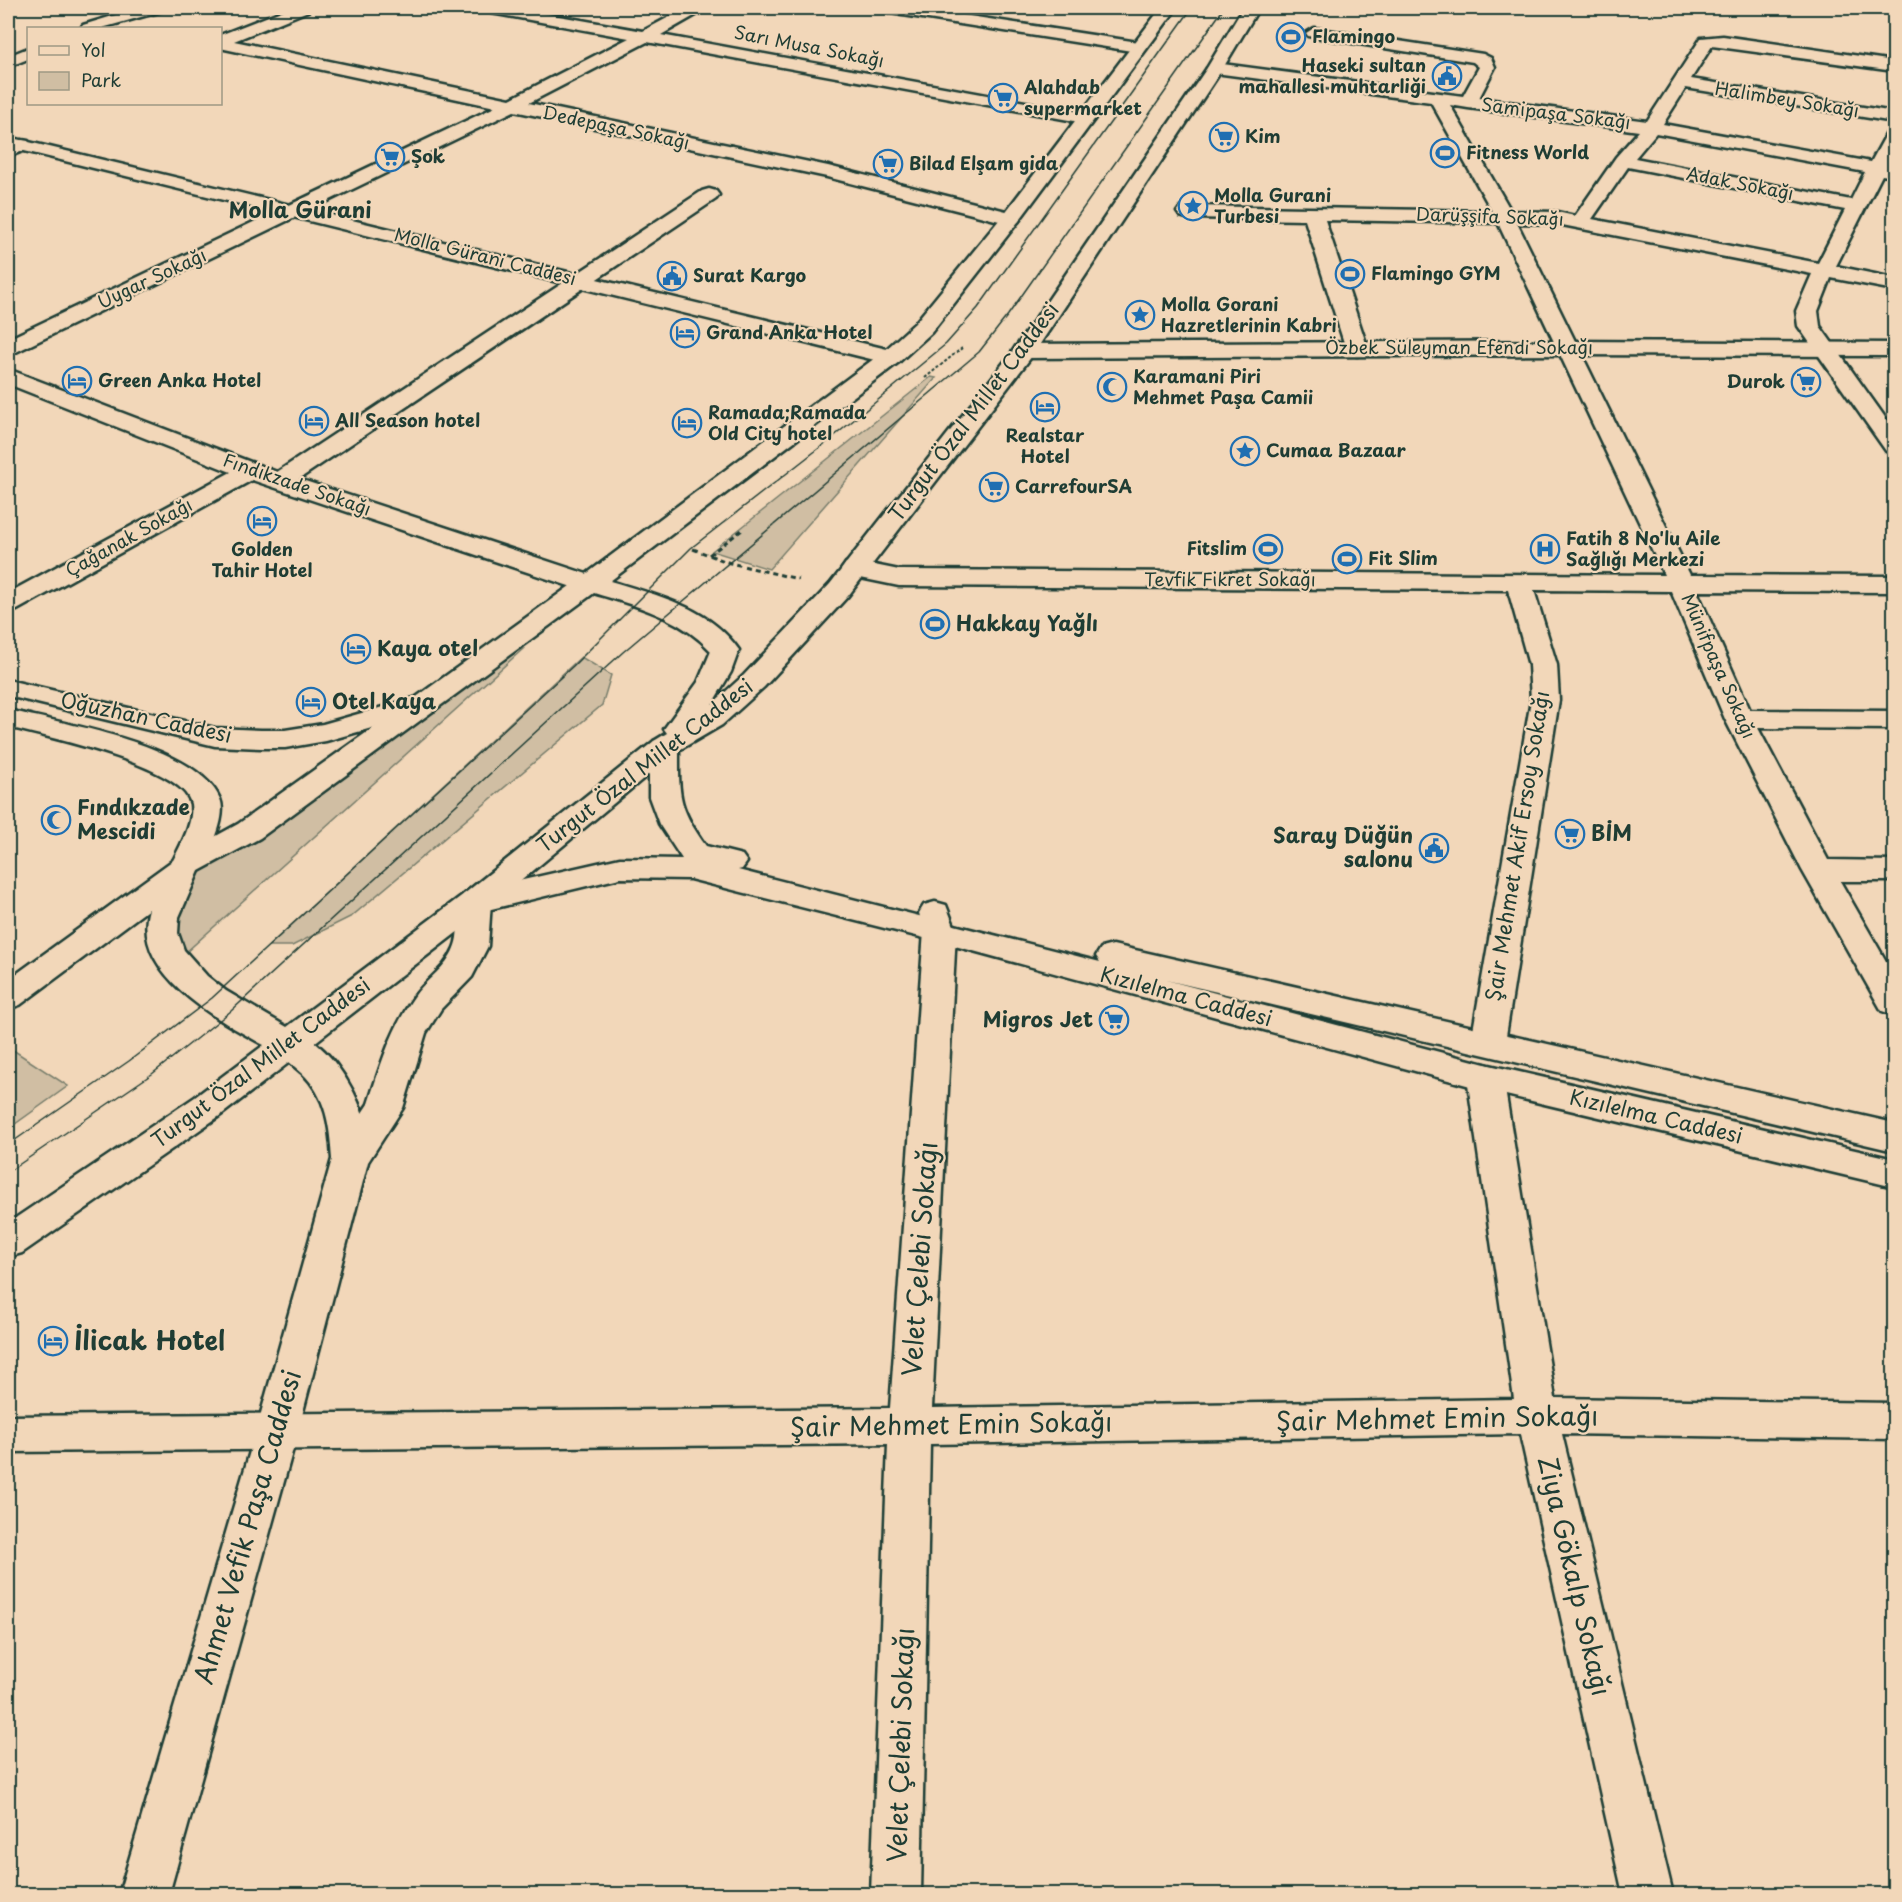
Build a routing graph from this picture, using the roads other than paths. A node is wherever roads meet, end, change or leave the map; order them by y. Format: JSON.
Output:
{"nodes":[{"id":1,"x":156,"y":8,"type":"edge"},
{"id":2,"x":302,"y":8,"type":"edge"},
{"id":3,"x":491,"y":8,"type":"edge"},
{"id":4,"x":697,"y":8,"type":"edge"},
{"id":5,"x":890,"y":8,"type":"edge"},
{"id":6,"x":1169,"y":8,"type":"edge"},
{"id":7,"x":1251,"y":8,"type":"edge"},
{"id":8,"x":526,"y":10,"type":"edge"},
{"id":9,"x":113,"y":19,"type":"junction"},
{"id":10,"x":144,"y":26,"type":"dead end"},
{"id":11,"x":92,"y":27,"type":"edge"},
{"id":12,"x":1314,"y":33,"type":"dead end"},
{"id":13,"x":647,"y":36,"type":"junction"},
{"id":14,"x":222,"y":41,"type":"edge"},
{"id":15,"x":222,"y":42,"type":"edge"},
{"id":16,"x":1138,"y":47,"type":"junction"},
{"id":17,"x":27,"y":53,"type":"edge"},
{"id":18,"x":8,"y":62,"type":"edge"},
{"id":19,"x":1894,"y":66,"type":"edge"},
{"id":20,"x":1215,"y":68,"type":"junction"},
{"id":21,"x":1680,"y":82,"type":"junction"},
{"id":22,"x":1438,"y":99,"type":"junction"},
{"id":23,"x":1468,"y":103,"type":"junction"},
{"id":24,"x":511,"y":106,"type":"junction"},
{"id":25,"x":1894,"y":117,"type":"edge"},
{"id":26,"x":1085,"y":118,"type":"junction"},
{"id":27,"x":1652,"y":127,"type":"junction"},
{"id":28,"x":1894,"y":135,"type":"edge"},
{"id":29,"x":12,"y":146,"type":"edge"},
{"id":30,"x":1623,"y":161,"type":"junction"},
{"id":31,"x":1885,"y":170,"type":"edge"},
{"id":32,"x":709,"y":195,"type":"dead end"},
{"id":33,"x":1857,"y":207,"type":"junction"},
{"id":34,"x":296,"y":212,"type":"junction"},
{"id":35,"x":1187,"y":212,"type":"dead end"},
{"id":36,"x":1313,"y":213,"type":"junction"},
{"id":37,"x":1504,"y":216,"type":"junction"},
{"id":38,"x":1011,"y":218,"type":"junction"},
{"id":39,"x":1581,"y":221,"type":"junction"},
{"id":40,"x":1824,"y":270,"type":"junction"},
{"id":41,"x":584,"y":281,"type":"junction"},
{"id":42,"x":1894,"y":284,"type":"edge"},
{"id":43,"x":8,"y":347,"type":"edge"},
{"id":44,"x":1566,"y":348,"type":"junction"},
{"id":45,"x":1357,"y":349,"type":"junction"},
{"id":46,"x":1826,"y":349,"type":"junction"},
{"id":47,"x":1894,"y":350,"type":"edge"},
{"id":48,"x":1024,"y":351,"type":"junction"},
{"id":49,"x":891,"y":357,"type":"junction"},
{"id":50,"x":8,"y":376,"type":"edge"},
{"id":51,"x":1894,"y":447,"type":"edge"},
{"id":52,"x":250,"y":471,"type":"junction"},
{"id":53,"x":282,"y":480,"type":"junction"},
{"id":54,"x":855,"y":569,"type":"junction"},
{"id":55,"x":1680,"y":581,"type":"junction"},
{"id":56,"x":1519,"y":582,"type":"junction"},
{"id":57,"x":590,"y":584,"type":"junction"},
{"id":58,"x":1894,"y":584,"type":"edge"},
{"id":59,"x":8,"y":604,"type":"edge"},
{"id":60,"x":8,"y":688,"type":"edge"},
{"id":61,"x":425,"y":704,"type":"junction"},
{"id":62,"x":8,"y":719,"type":"edge"},
{"id":63,"x":1739,"y":719,"type":"junction"},
{"id":64,"x":1894,"y":720,"type":"edge"},
{"id":65,"x":664,"y":747,"type":"junction"},
{"id":66,"x":187,"y":865,"type":"junction"},
{"id":67,"x":1818,"y":870,"type":"junction"},
{"id":68,"x":1894,"y":871,"type":"edge"},
{"id":69,"x":475,"y":902,"type":"junction"},
{"id":70,"x":938,"y":922,"type":"junction"},
{"id":71,"x":8,"y":997,"type":"edge"},
{"id":72,"x":1894,"y":1003,"type":"edge"},
{"id":73,"x":290,"y":1044,"type":"junction"},
{"id":74,"x":1486,"y":1060,"type":"junction"},
{"id":75,"x":1894,"y":1137,"type":"edge"},
{"id":76,"x":350,"y":1159,"type":"junction"},
{"id":77,"x":1894,"y":1173,"type":"edge"},
{"id":78,"x":8,"y":1242,"type":"edge"},
{"id":79,"x":1537,"y":1416,"type":"junction"},
{"id":80,"x":1894,"y":1421,"type":"edge"},
{"id":81,"x":910,"y":1426,"type":"junction"},
{"id":82,"x":277,"y":1431,"type":"junction"},
{"id":83,"x":8,"y":1434,"type":"edge"},
{"id":84,"x":144,"y":1894,"type":"edge"},
{"id":85,"x":897,"y":1894,"type":"edge"},
{"id":86,"x":1648,"y":1894,"type":"edge"}],
"edges":[{"from":1,"to":9,"type":"street"},
{"from":2,"to":14,"type":"street"},
{"from":3,"to":8,"type":"street","name":"Sarı Musa Sokağı"},
{"from":4,"to":13,"type":"street","name":"Uygar Sokağı"},
{"from":5,"to":16,"type":"street"},
{"from":6,"to":16,"type":"street"},
{"from":7,"to":20,"type":"street","name":"Turgut Özal Millet Caddesi"},
{"from":8,"to":13,"type":"street","name":"Sarı Musa Sokağı"},
{"from":9,"to":10,"type":"street"},
{"from":9,"to":11,"type":"street"},
{"from":12,"to":23,"type":"street"},
{"from":13,"to":24,"type":"street","name":"Uygar Sokağı"},
{"from":13,"to":26,"type":"street","name":"Sarı Musa Sokağı"},
{"from":15,"to":24,"type":"street","name":"Dedepaşa Sokağı"},
{"from":16,"to":26,"type":"street"},
{"from":17,"to":18,"type":"street"},
{"from":19,"to":21,"type":"street"},
{"from":20,"to":22,"type":"street","name":"Samipaşa Sokağı"},
{"from":20,"to":48,"type":"street","name":"Turgut Özal Millet Caddesi"},
{"from":21,"to":25,"type":"street","name":"Halimbey Sokağı"},
{"from":21,"to":27,"type":"street"},
{"from":22,"to":23,"type":"street","name":"Samipaşa Sokağı"},
{"from":22,"to":37,"type":"street","name":"Münifpaşa Sokağı"},
{"from":23,"to":27,"type":"street","name":"Samipaşa Sokağı"},
{"from":24,"to":34,"type":"street","name":"Uygar Sokağı"},
{"from":24,"to":38,"type":"street","name":"Dedepaşa Sokağı"},
{"from":26,"to":38,"type":"street"},
{"from":27,"to":30,"type":"street"},
{"from":27,"to":31,"type":"street","name":"Samipaşa Sokağı"},
{"from":28,"to":31,"type":"street"},
{"from":29,"to":34,"type":"street","name":"Molla Gürani Caddesi"},
{"from":30,"to":33,"type":"street","name":"Adak Sokağı"},
{"from":30,"to":39,"type":"street"},
{"from":31,"to":33,"type":"street"},
{"from":32,"to":41,"type":"street"},
{"from":33,"to":40,"type":"street"},
{"from":34,"to":41,"type":"street","name":"Molla Gürani Caddesi"},
{"from":34,"to":43,"type":"street","name":"Uygar Sokağı"},
{"from":35,"to":36,"type":"street","name":"Darüşşifa Sokağı"},
{"from":36,"to":37,"type":"street","name":"Darüşşifa Sokağı"},
{"from":36,"to":45,"type":"street"},
{"from":37,"to":39,"type":"street","name":"Darüşşifa Sokağı"},
{"from":37,"to":44,"type":"street","name":"Münifpaşa Sokağı"},
{"from":38,"to":49,"type":"street"},
{"from":39,"to":40,"type":"street","name":"Darüşşifa Sokağı"},
{"from":40,"to":42,"type":"street","name":"Darüşşifa Sokağı"},
{"from":40,"to":46,"type":"street"},
{"from":41,"to":49,"type":"street","name":"Molla Gürani Caddesi"},
{"from":41,"to":53,"type":"street"},
{"from":44,"to":45,"type":"street","name":"Özbek Süleyman Efendi Sokağı"},
{"from":44,"to":46,"type":"street","name":"Özbek Süleyman Efendi Sokağı"},
{"from":44,"to":55,"type":"street","name":"Münifpaşa Sokağı"},
{"from":45,"to":48,"type":"street","name":"Özbek Süleyman Efendi Sokağı"},
{"from":46,"to":47,"type":"street","name":"Özbek Süleyman Efendi Sokağı"},
{"from":46,"to":51,"type":"street"},
{"from":48,"to":54,"type":"street","name":"Turgut Özal Millet Caddesi"},
{"from":49,"to":57,"type":"street"},
{"from":50,"to":52,"type":"street","name":"Fındıkzade Sokağı"},
{"from":52,"to":53,"type":"street","name":"Fındıkzade Sokağı"},
{"from":52,"to":59,"type":"street","name":"Çağanak Sokağı"},
{"from":53,"to":57,"type":"street","name":"Fındıkzade Sokağı"},
{"from":54,"to":56,"type":"street","name":"Tevfik Fikret Sokağı"},
{"from":54,"to":65,"type":"street","name":"Turgut Özal Millet Caddesi"},
{"from":55,"to":56,"type":"street","name":"Tevfik Fikret Sokağı"},
{"from":55,"to":58,"type":"street","name":"Tevfik Fikret Sokağı"},
{"from":55,"to":63,"type":"street","name":"Münifpaşa Sokağı"},
{"from":56,"to":74,"type":"street","name":"Şair Mehmet Akif Ersoy Sokağı"},
{"from":57,"to":61,"type":"street"},
{"from":57,"to":65,"type":"street","name":"Fındıkzade Sokağı"},
{"from":60,"to":61,"type":"street","name":"Oğuzhan Caddesi"},
{"from":61,"to":66,"type":"street"},
{"from":62,"to":66,"type":"street","name":"Oğuzhan Caddesi"},
{"from":63,"to":64,"type":"street"},
{"from":63,"to":67,"type":"street","name":"Münifpaşa Sokağı"},
{"from":65,"to":69,"type":"street","name":"Turgut Özal Millet Caddesi"},
{"from":65,"to":70,"type":"street","name":"Kızılelma Caddesi"},
{"from":66,"to":71,"type":"street"},
{"from":66,"to":73,"type":"street","name":"Oğuzhan Caddesi"},
{"from":67,"to":68,"type":"street"},
{"from":67,"to":72,"type":"street","name":"Münifpaşa Sokağı"},
{"from":69,"to":70,"type":"street","name":"Kızılelma Caddesi"},
{"from":69,"to":73,"type":"street","name":"Turgut Özal Millet Caddesi"},
{"from":69,"to":76,"type":"street"},
{"from":70,"to":74,"type":"street","name":"Kızılelma Caddesi"},
{"from":70,"to":81,"type":"street","name":"Velet Çelebi Sokağı"},
{"from":73,"to":76,"type":"street","name":"Oğuzhan Caddesi"},
{"from":73,"to":78,"type":"street","name":"Turgut Özal Millet Caddesi"},
{"from":74,"to":75,"type":"street","name":"Kızılelma Caddesi"},
{"from":74,"to":77,"type":"street","name":"Kızılelma Caddesi"},
{"from":74,"to":79,"type":"street","name":"Ziya Gökalp Sokağı"},
{"from":76,"to":82,"type":"street","name":"Ahmet Vefik Paşa Caddesi"},
{"from":79,"to":80,"type":"street","name":"Şair Mehmet Emin Sokağı"},
{"from":79,"to":81,"type":"street","name":"Şair Mehmet Emin Sokağı"},
{"from":79,"to":86,"type":"street","name":"Ziya Gökalp Sokağı"},
{"from":81,"to":82,"type":"street","name":"Şair Mehmet Emin Sokağı"},
{"from":81,"to":85,"type":"street","name":"Velet Çelebi Sokağı"},
{"from":82,"to":83,"type":"street","name":"Şair Mehmet Emin Sokağı"},
{"from":82,"to":84,"type":"street","name":"Ahmet Vefik Paşa Caddesi"}]}
